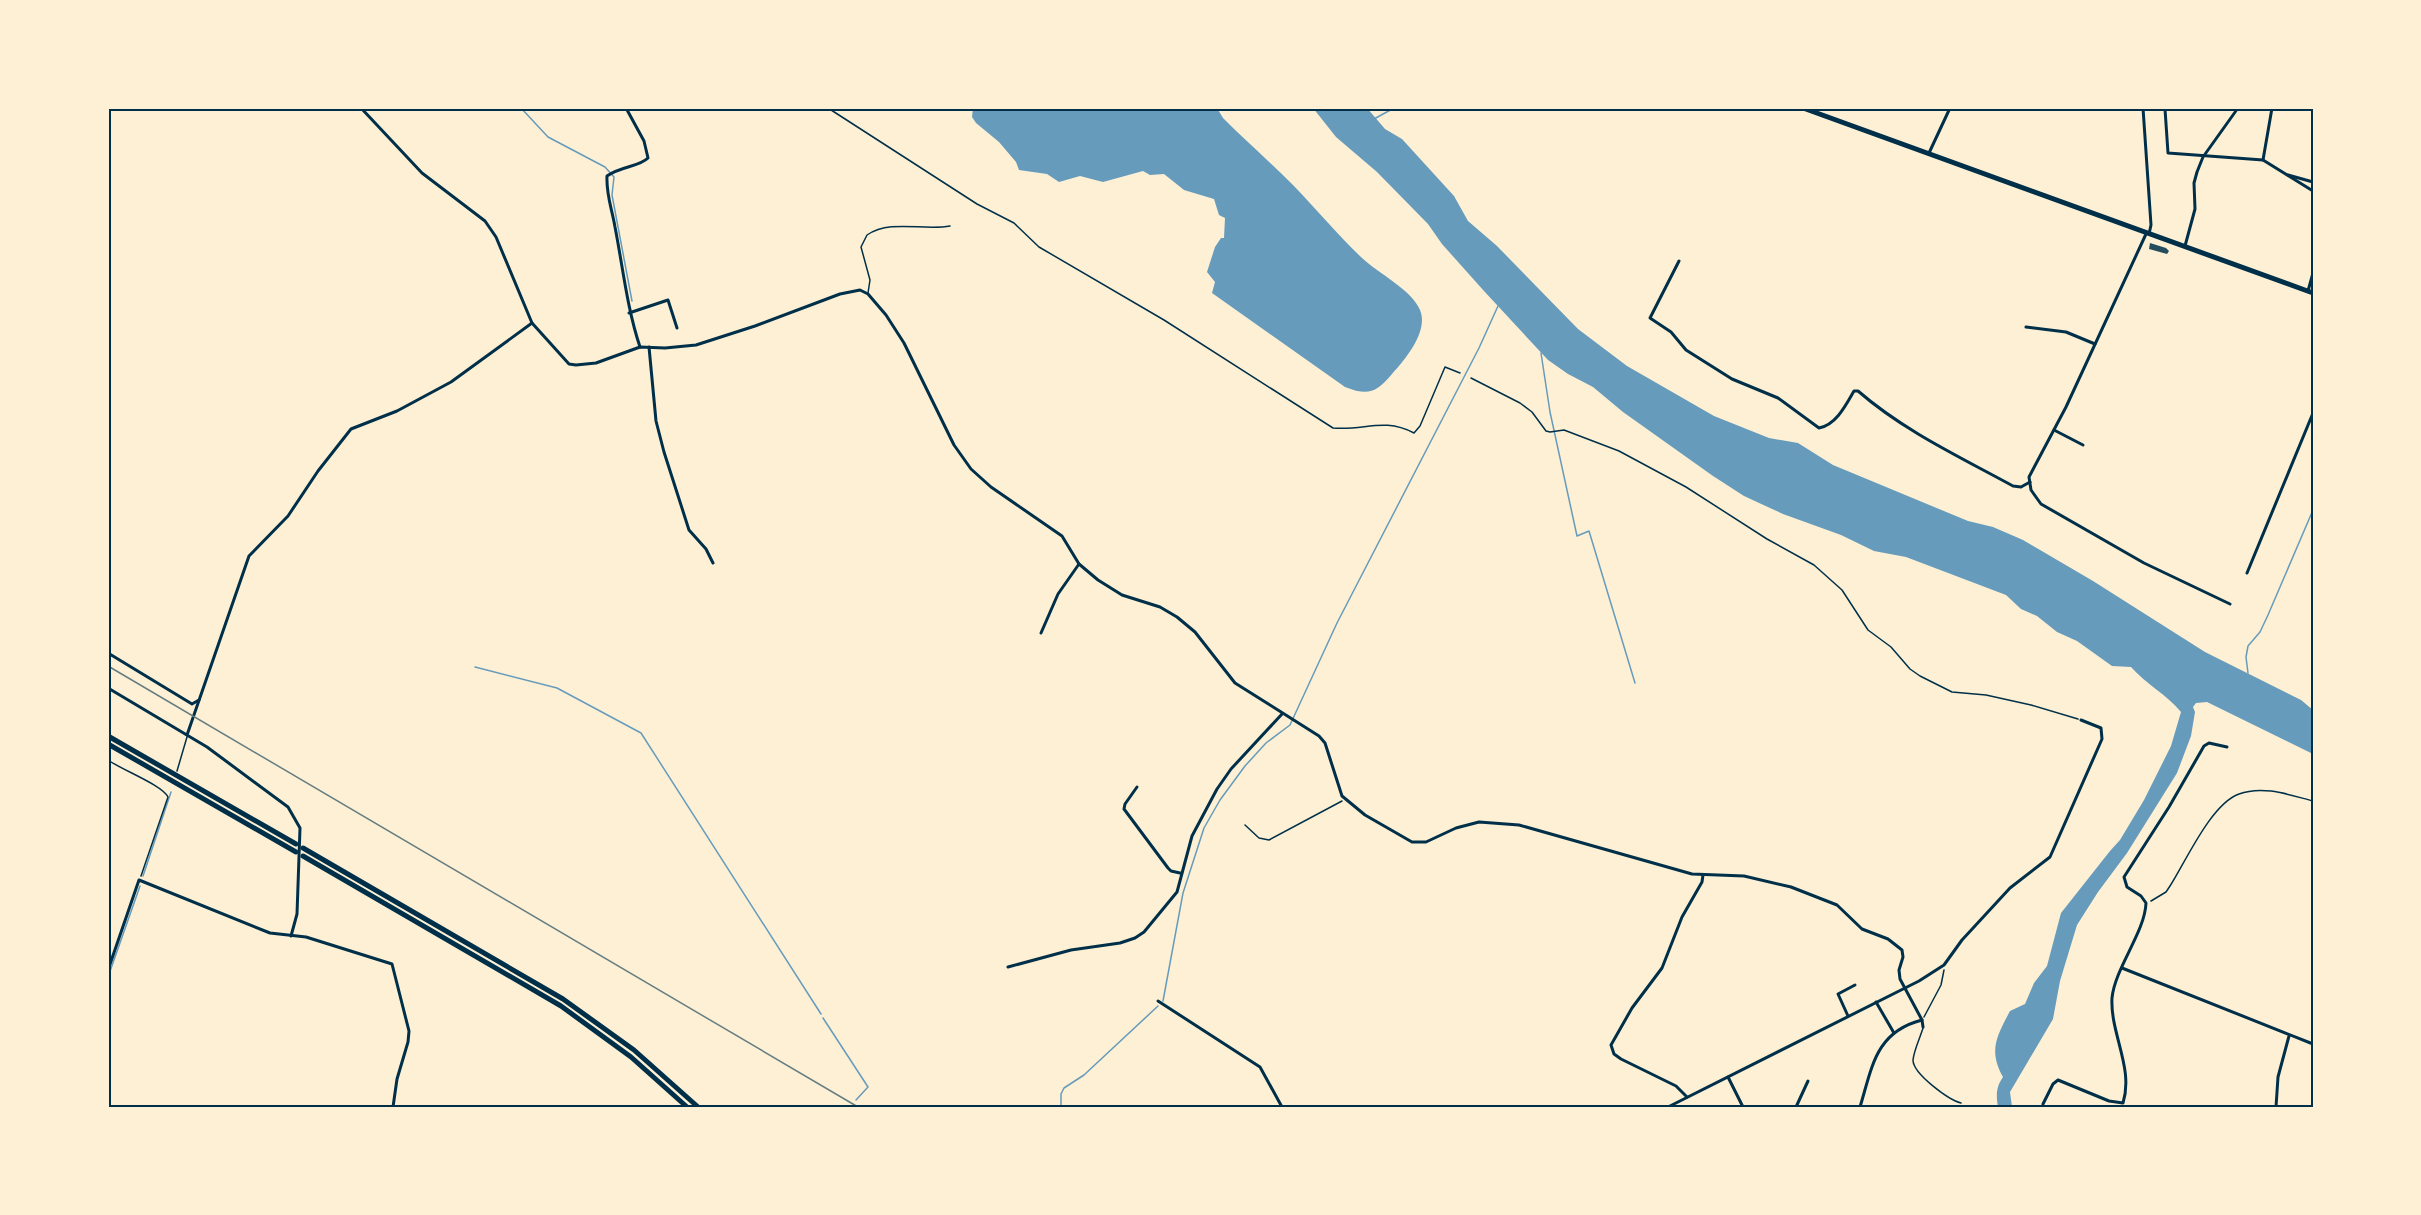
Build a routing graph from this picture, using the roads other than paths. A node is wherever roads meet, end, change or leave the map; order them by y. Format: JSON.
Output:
{"nodes":[{"id":1,"x":361,"y":108,"type":"edge"},
{"id":2,"x":626,"y":108,"type":"edge"},
{"id":3,"x":1803,"y":108,"type":"edge"},
{"id":4,"x":1950,"y":108,"type":"edge"},
{"id":5,"x":2143,"y":108,"type":"edge"},
{"id":6,"x":2238,"y":108,"type":"edge"},
{"id":7,"x":2272,"y":108,"type":"edge"},
{"id":8,"x":2165,"y":109,"type":"edge"},
{"id":9,"x":1929,"y":153,"type":"junction"},
{"id":10,"x":2202,"y":157,"type":"junction"},
{"id":11,"x":2263,"y":160,"type":"junction"},
{"id":12,"x":2286,"y":175,"type":"junction"},
{"id":13,"x":2313,"y":182,"type":"edge"},
{"id":14,"x":2313,"y":191,"type":"edge"},
{"id":15,"x":950,"y":226,"type":"dead end"},
{"id":16,"x":2148,"y":233,"type":"junction"},
{"id":17,"x":2185,"y":246,"type":"junction"},
{"id":18,"x":1679,"y":261,"type":"dead end"},
{"id":19,"x":2313,"y":273,"type":"edge"},
{"id":20,"x":2311,"y":292,"type":"edge"},
{"id":21,"x":868,"y":294,"type":"junction"},
{"id":22,"x":629,"y":313,"type":"junction"},
{"id":23,"x":532,"y":323,"type":"junction"},
{"id":24,"x":2026,"y":327,"type":"dead end"},
{"id":25,"x":677,"y":328,"type":"dead end"},
{"id":26,"x":2095,"y":344,"type":"junction"},
{"id":27,"x":640,"y":347,"type":"junction"},
{"id":28,"x":649,"y":347,"type":"junction"},
{"id":29,"x":2313,"y":413,"type":"edge"},
{"id":30,"x":2054,"y":430,"type":"junction"},
{"id":31,"x":2083,"y":445,"type":"dead end"},
{"id":32,"x":2030,"y":482,"type":"junction"},
{"id":33,"x":713,"y":563,"type":"dead end"},
{"id":34,"x":1079,"y":564,"type":"junction"},
{"id":35,"x":2247,"y":573,"type":"dead end"},
{"id":36,"x":2230,"y":604,"type":"dead end"},
{"id":37,"x":1041,"y":633,"type":"dead end"},
{"id":38,"x":108,"y":654,"type":"edge"},
{"id":39,"x":108,"y":688,"type":"edge"},
{"id":40,"x":201,"y":699,"type":"junction"},
{"id":41,"x":1282,"y":714,"type":"junction"},
{"id":42,"x":2081,"y":720,"type":"road end"},
{"id":43,"x":187,"y":735,"type":"junction"},
{"id":44,"x":108,"y":736,"type":"edge"},
{"id":45,"x":108,"y":744,"type":"edge"},
{"id":46,"x":2227,"y":747,"type":"dead end"},
{"id":47,"x":177,"y":771,"type":"dead end"},
{"id":48,"x":1137,"y":788,"type":"dead end"},
{"id":49,"x":296,"y":844,"type":"dead end"},
{"id":50,"x":303,"y":848,"type":"dead end"},
{"id":51,"x":296,"y":852,"type":"dead end"},
{"id":52,"x":303,"y":856,"type":"dead end"},
{"id":53,"x":1180,"y":873,"type":"junction"},
{"id":54,"x":1703,"y":875,"type":"junction"},
{"id":55,"x":291,"y":936,"type":"junction"},
{"id":56,"x":1008,"y":967,"type":"dead end"},
{"id":57,"x":2122,"y":968,"type":"junction"},
{"id":58,"x":108,"y":970,"type":"edge"},
{"id":59,"x":1855,"y":985,"type":"dead end"},
{"id":60,"x":1903,"y":989,"type":"junction"},
{"id":61,"x":1158,"y":1001,"type":"dead end"},
{"id":62,"x":1876,"y":1002,"type":"junction"},
{"id":63,"x":1848,"y":1016,"type":"junction"},
{"id":64,"x":1922,"y":1020,"type":"junction"},
{"id":65,"x":1923,"y":1027,"type":"joint"},
{"id":66,"x":1894,"y":1033,"type":"junction"},
{"id":67,"x":2289,"y":1036,"type":"junction"},
{"id":68,"x":2313,"y":1044,"type":"edge"},
{"id":69,"x":1728,"y":1077,"type":"junction"},
{"id":70,"x":1808,"y":1081,"type":"dead end"},
{"id":71,"x":1687,"y":1097,"type":"junction"},
{"id":72,"x":1961,"y":1103,"type":"dead end"},
{"id":73,"x":2043,"y":1104,"type":"dead end"},
{"id":74,"x":393,"y":1107,"type":"edge"},
{"id":75,"x":687,"y":1107,"type":"edge"},
{"id":76,"x":698,"y":1107,"type":"edge"},
{"id":77,"x":1282,"y":1107,"type":"edge"},
{"id":78,"x":1668,"y":1107,"type":"edge"},
{"id":79,"x":1743,"y":1107,"type":"edge"},
{"id":80,"x":1796,"y":1107,"type":"edge"},
{"id":81,"x":1860,"y":1107,"type":"edge"},
{"id":82,"x":2276,"y":1107,"type":"edge"}],
"edges":[{"from":1,"to":23,"type":"street"},
{"from":2,"to":22,"type":"street"},
{"from":3,"to":9,"type":"main road"},
{"from":4,"to":9,"type":"street"},
{"from":5,"to":16,"type":"street"},
{"from":6,"to":10,"type":"street"},
{"from":7,"to":11,"type":"street"},
{"from":8,"to":10,"type":"street"},
{"from":9,"to":16,"type":"main road"},
{"from":10,"to":11,"type":"street"},
{"from":10,"to":17,"type":"street"},
{"from":11,"to":12,"type":"street"},
{"from":12,"to":13,"type":"street"},
{"from":12,"to":14,"type":"street"},
{"from":15,"to":21,"type":"lane"},
{"from":16,"to":17,"type":"main road"},
{"from":16,"to":26,"type":"street"},
{"from":17,"to":20,"type":"main road"},
{"from":18,"to":32,"type":"street"},
{"from":19,"to":20,"type":"street"},
{"from":21,"to":28,"type":"street"},
{"from":21,"to":34,"type":"street"},
{"from":22,"to":25,"type":"street"},
{"from":22,"to":27,"type":"street"},
{"from":23,"to":27,"type":"street"},
{"from":23,"to":40,"type":"street"},
{"from":24,"to":26,"type":"street"},
{"from":26,"to":30,"type":"street"},
{"from":27,"to":28,"type":"street"},
{"from":28,"to":33,"type":"street"},
{"from":29,"to":35,"type":"street"},
{"from":30,"to":31,"type":"street"},
{"from":30,"to":32,"type":"street"},
{"from":32,"to":36,"type":"street"},
{"from":34,"to":37,"type":"street"},
{"from":34,"to":41,"type":"street"},
{"from":38,"to":40,"type":"street"},
{"from":39,"to":43,"type":"street"},
{"from":40,"to":43,"type":"street"},
{"from":41,"to":53,"type":"street"},
{"from":41,"to":54,"type":"street"},
{"from":42,"to":60,"type":"street"},
{"from":43,"to":47,"type":"lane"},
{"from":43,"to":55,"type":"street"},
{"from":44,"to":49,"type":"main road"},
{"from":45,"to":51,"type":"main road"},
{"from":46,"to":57,"type":"street"},
{"from":48,"to":53,"type":"street"},
{"from":50,"to":76,"type":"main road"},
{"from":52,"to":75,"type":"main road"},
{"from":53,"to":56,"type":"street"},
{"from":54,"to":60,"type":"street"},
{"from":54,"to":71,"type":"street"},
{"from":55,"to":58,"type":"street"},
{"from":55,"to":74,"type":"street"},
{"from":57,"to":67,"type":"street"},
{"from":57,"to":73,"type":"street"},
{"from":59,"to":63,"type":"street"},
{"from":60,"to":62,"type":"street"},
{"from":60,"to":64,"type":"street"},
{"from":61,"to":77,"type":"street"},
{"from":62,"to":63,"type":"street"},
{"from":62,"to":66,"type":"street"},
{"from":63,"to":69,"type":"street"},
{"from":64,"to":65,"type":"street"},
{"from":64,"to":66,"type":"street"},
{"from":65,"to":72,"type":"lane"},
{"from":66,"to":81,"type":"street"},
{"from":67,"to":68,"type":"street"},
{"from":67,"to":82,"type":"street"},
{"from":69,"to":71,"type":"street"},
{"from":69,"to":79,"type":"street"},
{"from":70,"to":80,"type":"street"},
{"from":71,"to":78,"type":"street"}]}
